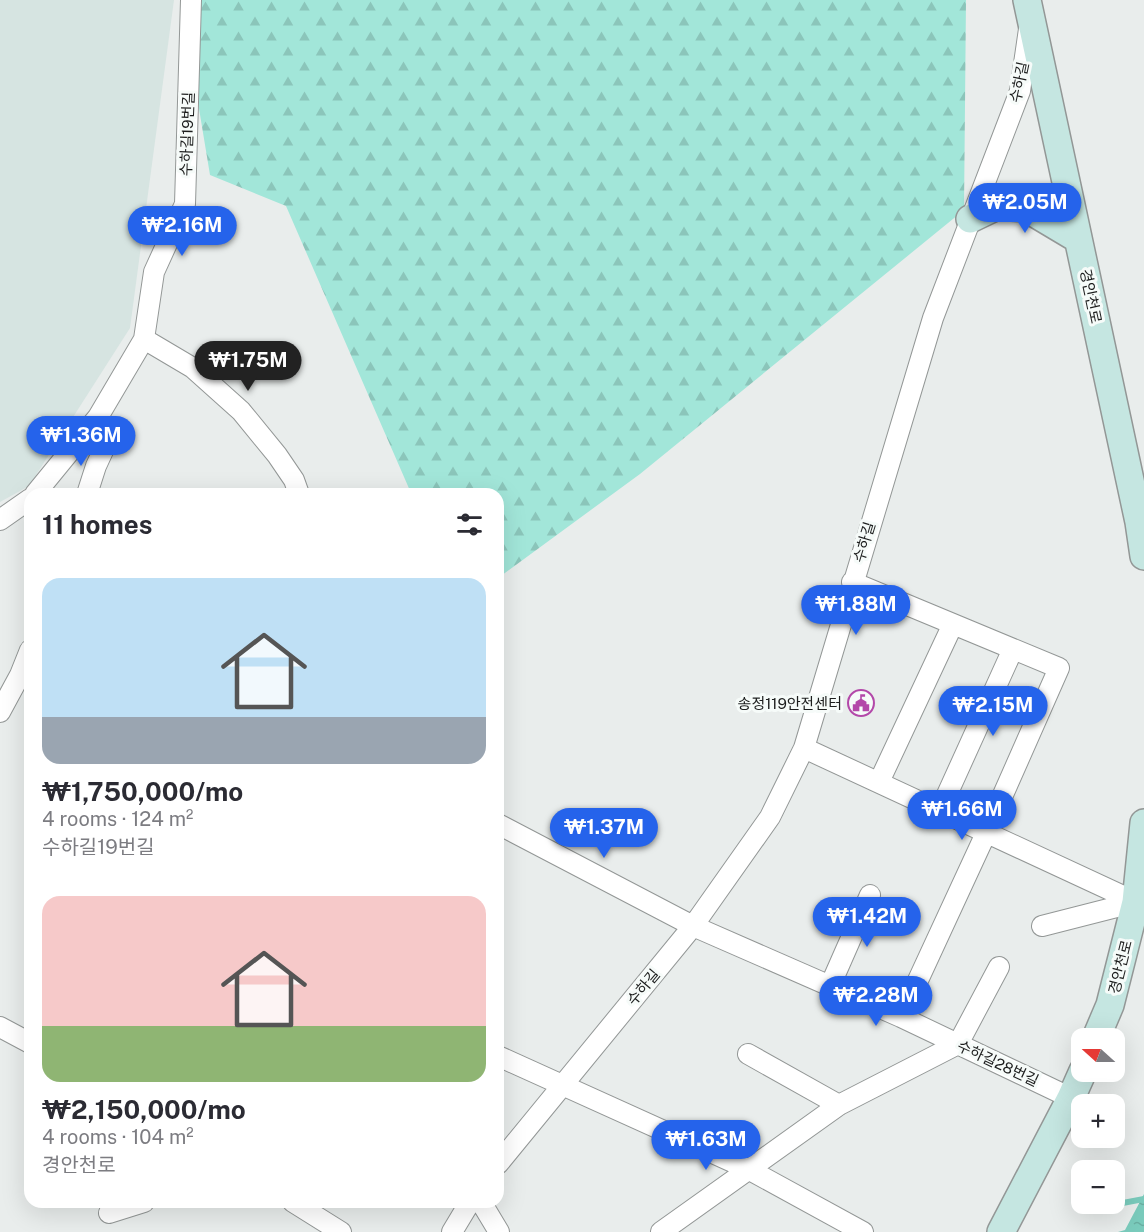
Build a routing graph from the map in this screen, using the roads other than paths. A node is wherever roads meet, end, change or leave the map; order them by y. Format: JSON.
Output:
{"nodes":[{"id":1,"x":190,"y":0,"type":"edge"},
{"id":2,"x":1029,"y":9,"type":"edge"},
{"id":3,"x":970,"y":219,"type":"junction"},
{"id":4,"x":1078,"y":239,"type":"junction"},
{"id":5,"x":144,"y":339,"type":"junction"},
{"id":6,"x":98,"y":417,"type":"junction"},
{"id":7,"x":40,"y":488,"type":"edge"},
{"id":8,"x":89,"y":488,"type":"edge"},
{"id":9,"x":297,"y":488,"type":"edge"},
{"id":10,"x":24,"y":503,"type":"edge"},
{"id":11,"x":0,"y":520,"type":"edge"},
{"id":12,"x":1144,"y":556,"type":"edge"},
{"id":13,"x":852,"y":582,"type":"junction"},
{"id":14,"x":953,"y":624,"type":"junction"},
{"id":15,"x":1013,"y":649,"type":"junction"},
{"id":16,"x":24,"y":665,"type":"edge"},
{"id":17,"x":0,"y":712,"type":"edge"},
{"id":18,"x":804,"y":748,"type":"junction"},
{"id":19,"x":879,"y":782,"type":"junction"},
{"id":20,"x":940,"y":810,"type":"junction"},
{"id":21,"x":1144,"y":823,"type":"edge"},
{"id":22,"x":504,"y":827,"type":"edge"},
{"id":23,"x":987,"y":831,"type":"junction"},
{"id":24,"x":870,"y":894,"type":"dead end"},
{"id":25,"x":1136,"y":902,"type":"junction"},
{"id":26,"x":693,"y":926,"type":"junction"},
{"id":27,"x":1042,"y":926,"type":"dead end"},
{"id":28,"x":999,"y":967,"type":"dead end"},
{"id":29,"x":830,"y":986,"type":"junction"},
{"id":30,"x":901,"y":1017,"type":"junction"},
{"id":31,"x":0,"y":1027,"type":"edge"},
{"id":32,"x":1100,"y":1028,"type":"edge"},
{"id":33,"x":24,"y":1040,"type":"edge"},
{"id":34,"x":958,"y":1044,"type":"junction"},
{"id":35,"x":748,"y":1054,"type":"dead end"},
{"id":36,"x":504,"y":1059,"type":"edge"},
{"id":37,"x":560,"y":1086,"type":"junction"},
{"id":38,"x":1071,"y":1098,"type":"joint"},
{"id":39,"x":839,"y":1105,"type":"junction"},
{"id":40,"x":504,"y":1156,"type":"edge"},
{"id":41,"x":747,"y":1169,"type":"junction"},
{"id":42,"x":125,"y":1208,"type":"edge"},
{"id":43,"x":303,"y":1208,"type":"edge"},
{"id":44,"x":466,"y":1208,"type":"edge"},
{"id":45,"x":485,"y":1208,"type":"edge"},
{"id":46,"x":109,"y":1213,"type":"dead end"},
{"id":47,"x":339,"y":1231,"type":"edge"},
{"id":48,"x":452,"y":1232,"type":"edge"},
{"id":49,"x":499,"y":1232,"type":"edge"},
{"id":50,"x":661,"y":1232,"type":"edge"},
{"id":51,"x":863,"y":1232,"type":"edge"},
{"id":52,"x":1001,"y":1232,"type":"edge"}],
"edges":[{"from":1,"to":5,"type":"street","name":"수하길19번길"},
{"from":2,"to":3,"type":"street","name":"수하길"},
{"from":2,"to":4,"type":"main road","name":"경안천로"},
{"from":3,"to":4,"type":"main road"},
{"from":3,"to":13,"type":"street","name":"수하길"},
{"from":4,"to":12,"type":"main road","name":"경안천로"},
{"from":5,"to":6,"type":"street","name":"수하길19번길"},
{"from":5,"to":9,"type":"street"},
{"from":6,"to":7,"type":"street","name":"수하길19번길"},
{"from":6,"to":8,"type":"street"},
{"from":10,"to":11,"type":"street"},
{"from":13,"to":14,"type":"street"},
{"from":13,"to":18,"type":"street","name":"수하길"},
{"from":14,"to":15,"type":"street"},
{"from":14,"to":19,"type":"street"},
{"from":15,"to":20,"type":"street"},
{"from":15,"to":23,"type":"street"},
{"from":16,"to":17,"type":"street"},
{"from":18,"to":19,"type":"street"},
{"from":18,"to":26,"type":"street","name":"수하길"},
{"from":19,"to":20,"type":"street"},
{"from":20,"to":23,"type":"street"},
{"from":21,"to":25,"type":"main road","name":"경안천로"},
{"from":22,"to":26,"type":"street","name":"수하길28번길"},
{"from":23,"to":25,"type":"street"},
{"from":23,"to":30,"type":"street"},
{"from":24,"to":29,"type":"street"},
{"from":25,"to":27,"type":"street"},
{"from":25,"to":32,"type":"main road","name":"경안천로"},
{"from":26,"to":29,"type":"street","name":"수하길28번길"},
{"from":26,"to":37,"type":"street","name":"수하길"},
{"from":28,"to":34,"type":"street"},
{"from":29,"to":30,"type":"street","name":"수하길28번길"},
{"from":30,"to":34,"type":"street","name":"수하길28번길"},
{"from":31,"to":33,"type":"street"},
{"from":34,"to":38,"type":"street","name":"수하길28번길"},
{"from":34,"to":39,"type":"street"},
{"from":35,"to":39,"type":"street"},
{"from":36,"to":37,"type":"street"},
{"from":37,"to":40,"type":"street","name":"수하길"},
{"from":37,"to":41,"type":"street"},
{"from":38,"to":52,"type":"main road"},
{"from":39,"to":41,"type":"street"},
{"from":41,"to":50,"type":"street"},
{"from":41,"to":51,"type":"street"},
{"from":42,"to":46,"type":"street"},
{"from":43,"to":47,"type":"street"},
{"from":44,"to":48,"type":"street"},
{"from":45,"to":49,"type":"street"}]}
